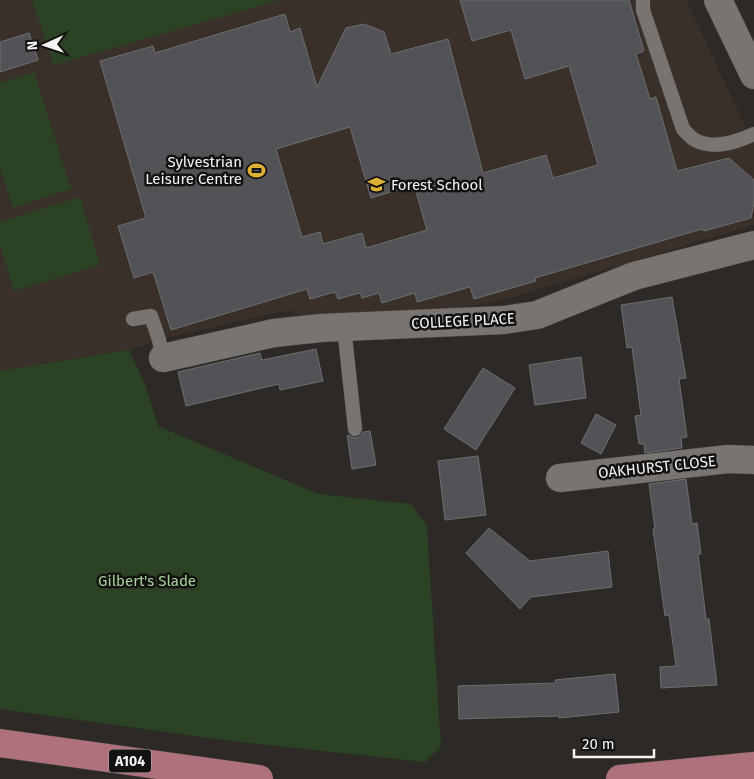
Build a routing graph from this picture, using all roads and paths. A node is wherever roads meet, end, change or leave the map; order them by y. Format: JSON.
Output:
{"nodes":[{"id":1,"x":643,"y":0,"type":"edge"},
{"id":2,"x":718,"y":0,"type":"edge"},
{"id":3,"x":754,"y":75,"type":"edge"},
{"id":4,"x":754,"y":134,"type":"edge"},
{"id":5,"x":754,"y":245,"type":"edge"},
{"id":6,"x":133,"y":319,"type":"dead end"},
{"id":7,"x":344,"y":327,"type":"junction"},
{"id":8,"x":163,"y":358,"type":"joint"},
{"id":9,"x":355,"y":429,"type":"dead end"},
{"id":10,"x":754,"y":460,"type":"edge"},
{"id":11,"x":560,"y":478,"type":"dead end"},
{"id":12,"x":0,"y":743,"type":"edge"},
{"id":13,"x":754,"y":766,"type":"edge"},
{"id":14,"x":259,"y":779,"type":"edge"},
{"id":15,"x":620,"y":779,"type":"edge"}],
"edges":[{"from":1,"to":4,"type":"lane"},
{"from":2,"to":3,"type":"street"},
{"from":5,"to":7,"type":"street","name":"COLLEGE PLACE"},
{"from":6,"to":8,"type":"lane"},
{"from":7,"to":8,"type":"street","name":"COLLEGE PLACE"},
{"from":7,"to":9,"type":"lane"},
{"from":10,"to":11,"type":"street","name":"OAKHURST CLOSE"},
{"from":12,"to":14,"type":"main road","number":"A104"},
{"from":13,"to":15,"type":"main road"}]}
